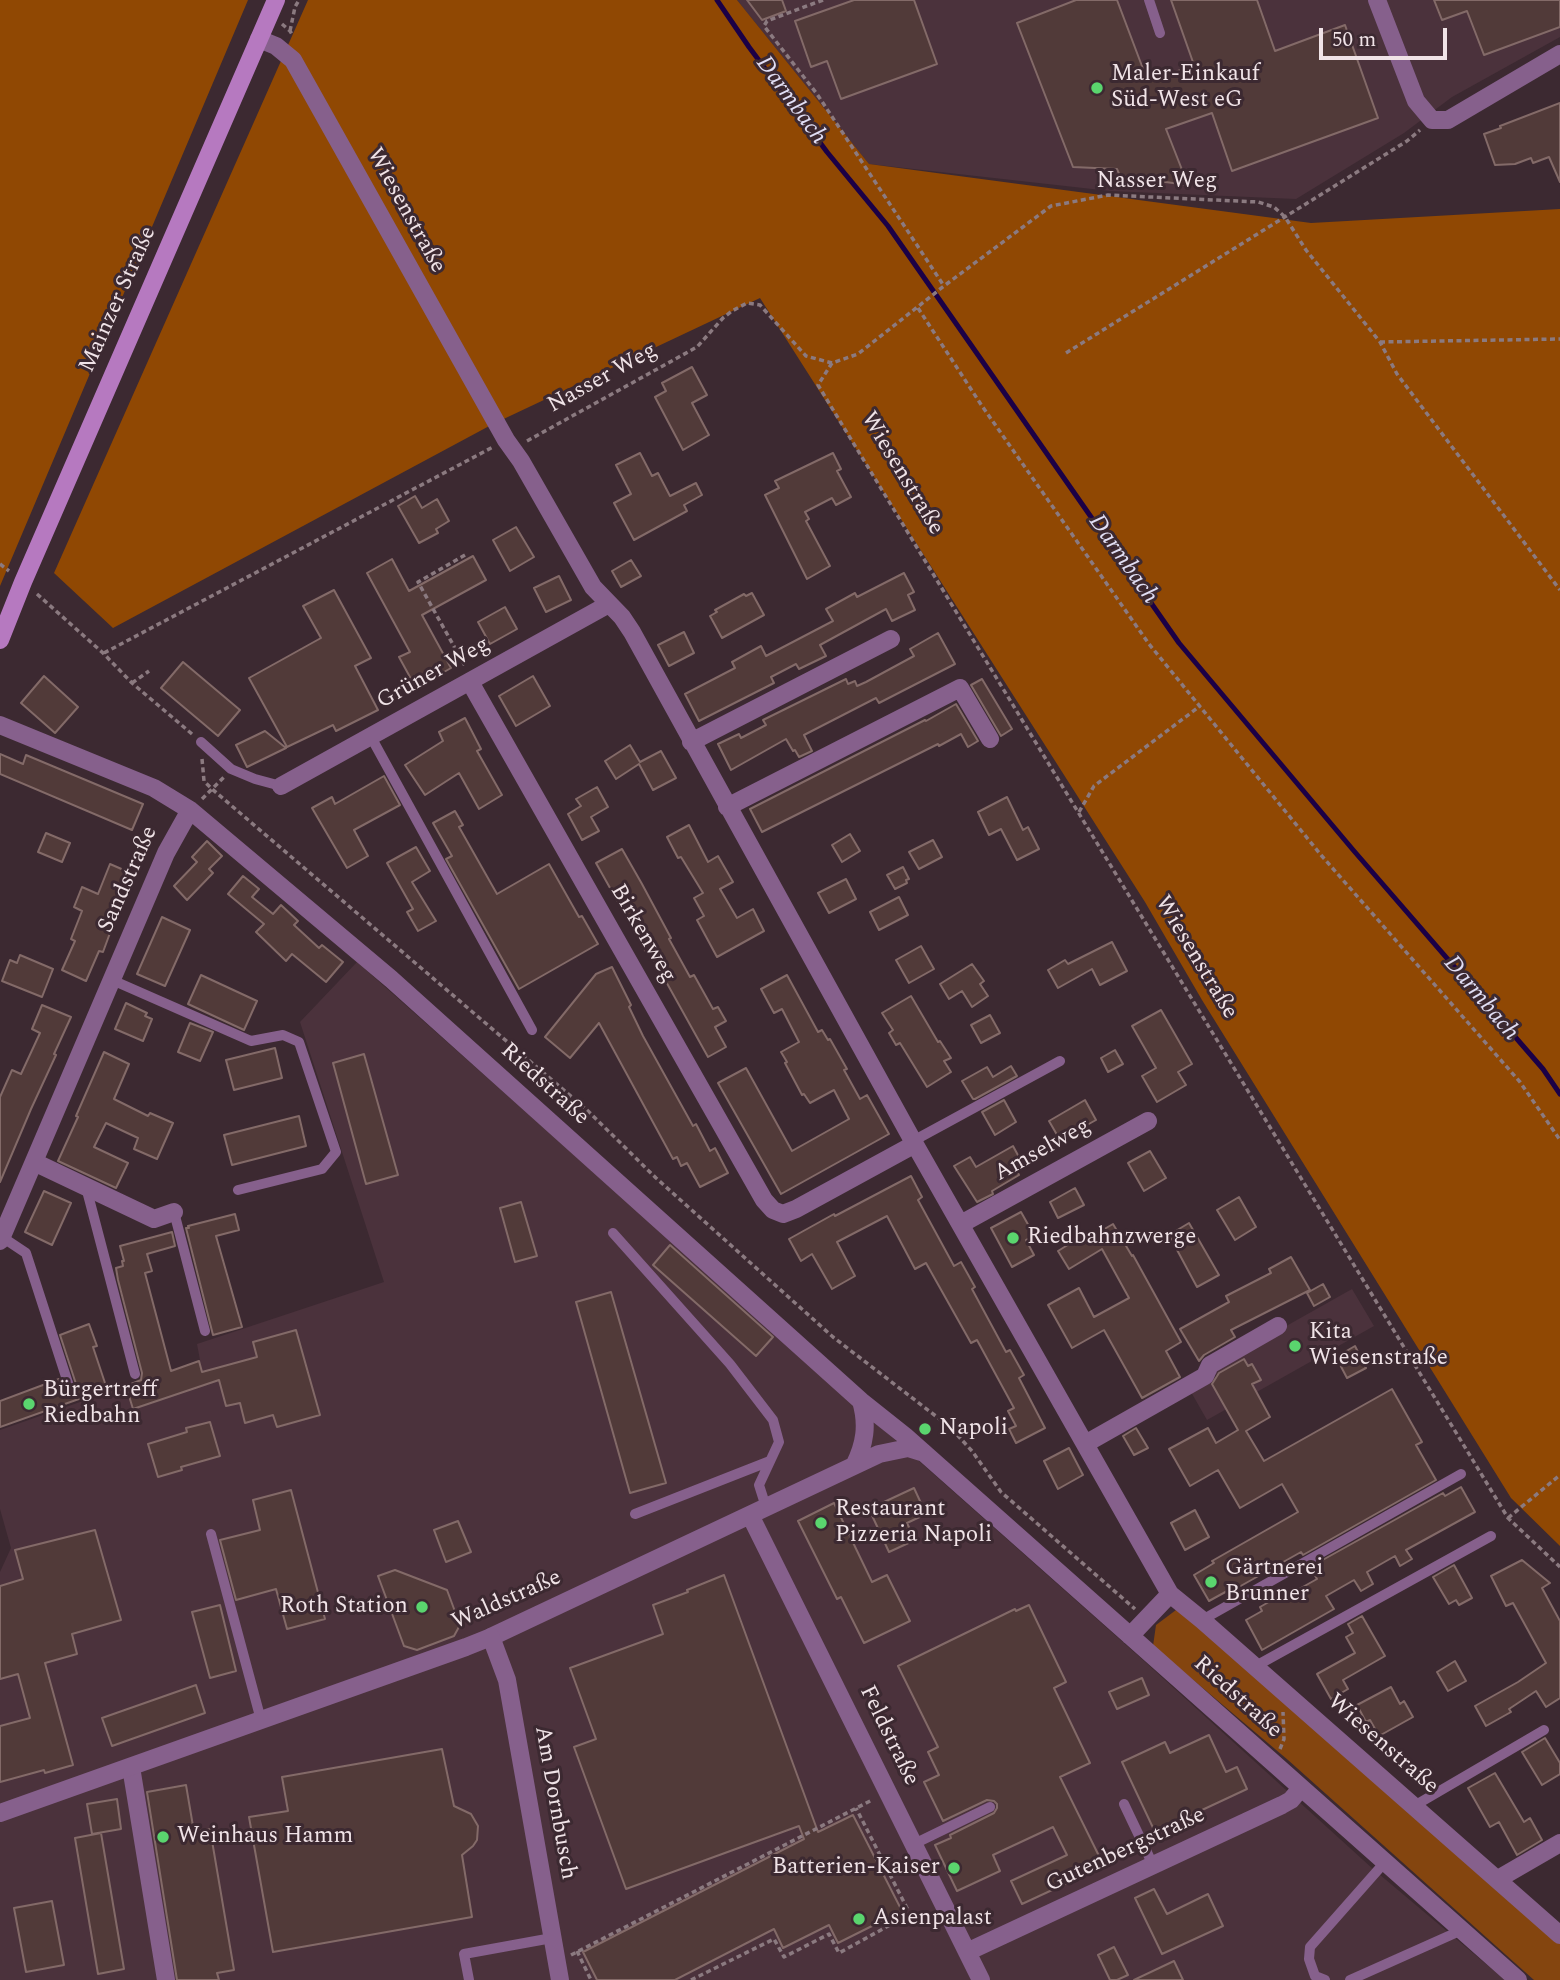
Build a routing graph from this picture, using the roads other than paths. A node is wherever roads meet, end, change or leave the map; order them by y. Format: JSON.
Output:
{"nodes":[{"id":1,"x":276,"y":0,"type":"edge"},
{"id":2,"x":1149,"y":0,"type":"edge"},
{"id":3,"x":1377,"y":0,"type":"edge"},
{"id":4,"x":1160,"y":33,"type":"dead end"},
{"id":5,"x":260,"y":39,"type":"junction"},
{"id":6,"x":1560,"y":54,"type":"edge"},
{"id":7,"x":610,"y":604,"type":"junction"},
{"id":8,"x":891,"y":639,"type":"dead end"},
{"id":9,"x":0,"y":640,"type":"edge"},
{"id":10,"x":472,"y":681,"type":"junction"},
{"id":11,"x":0,"y":725,"type":"edge"},
{"id":12,"x":371,"y":737,"type":"junction"},
{"id":13,"x":990,"y":738,"type":"dead end"},
{"id":14,"x":201,"y":742,"type":"road end"},
{"id":15,"x":691,"y":742,"type":"junction"},
{"id":16,"x":281,"y":786,"type":"joint"},
{"id":17,"x":727,"y":807,"type":"junction"},
{"id":18,"x":190,"y":810,"type":"junction"},
{"id":19,"x":112,"y":980,"type":"junction"},
{"id":20,"x":532,"y":1030,"type":"dead end"},
{"id":21,"x":1060,"y":1061,"type":"dead end"},
{"id":22,"x":1148,"y":1121,"type":"dead end"},
{"id":23,"x":914,"y":1143,"type":"junction"},
{"id":24,"x":34,"y":1162,"type":"junction"},
{"id":25,"x":86,"y":1187,"type":"junction"},
{"id":26,"x":238,"y":1190,"type":"dead end"},
{"id":27,"x":174,"y":1212,"type":"joint"},
{"id":28,"x":961,"y":1224,"type":"junction"},
{"id":29,"x":612,"y":1233,"type":"dead end"},
{"id":30,"x":1,"y":1239,"type":"edge"},
{"id":31,"x":1278,"y":1325,"type":"dead end"},
{"id":32,"x":205,"y":1331,"type":"dead end"},
{"id":33,"x":135,"y":1374,"type":"dead end"},
{"id":34,"x":69,"y":1386,"type":"dead end"},
{"id":35,"x":862,"y":1401,"type":"junction"},
{"id":36,"x":1085,"y":1444,"type":"junction"},
{"id":37,"x":924,"y":1453,"type":"junction"},
{"id":38,"x":770,"y":1461,"type":"junction"},
{"id":39,"x":854,"y":1466,"type":"junction"},
{"id":40,"x":1461,"y":1474,"type":"dead end"},
{"id":41,"x":758,"y":1511,"type":"junction"},
{"id":42,"x":635,"y":1514,"type":"dead end"},
{"id":43,"x":211,"y":1534,"type":"dead end"},
{"id":44,"x":1491,"y":1536,"type":"dead end"},
{"id":45,"x":1170,"y":1594,"type":"junction"},
{"id":46,"x":1202,"y":1620,"type":"junction"},
{"id":47,"x":1130,"y":1636,"type":"junction"},
{"id":48,"x":491,"y":1637,"type":"junction"},
{"id":49,"x":1254,"y":1667,"type":"junction"},
{"id":50,"x":261,"y":1720,"type":"junction"},
{"id":51,"x":1544,"y":1730,"type":"dead end"},
{"id":52,"x":131,"y":1767,"type":"junction"},
{"id":53,"x":1301,"y":1788,"type":"junction"},
{"id":54,"x":1124,"y":1804,"type":"dead end"},
{"id":55,"x":1414,"y":1806,"type":"junction"},
{"id":56,"x":990,"y":1807,"type":"dead end"},
{"id":57,"x":0,"y":1813,"type":"edge"},
{"id":58,"x":1560,"y":1843,"type":"edge"},
{"id":59,"x":914,"y":1844,"type":"junction"},
{"id":60,"x":1385,"y":1862,"type":"junction"},
{"id":61,"x":1153,"y":1865,"type":"junction"},
{"id":62,"x":1498,"y":1879,"type":"junction"},
{"id":63,"x":1462,"y":1930,"type":"junction"},
{"id":64,"x":1560,"y":1935,"type":"edge"},
{"id":65,"x":552,"y":1938,"type":"junction"},
{"id":66,"x":967,"y":1952,"type":"junction"},
{"id":67,"x":558,"y":1972,"type":"edge"},
{"id":68,"x":166,"y":1980,"type":"edge"},
{"id":69,"x":469,"y":1980,"type":"edge"},
{"id":70,"x":981,"y":1980,"type":"edge"},
{"id":71,"x":1325,"y":1980,"type":"edge"},
{"id":72,"x":1350,"y":1980,"type":"edge"},
{"id":73,"x":1518,"y":1980,"type":"edge"}],
"edges":[{"from":1,"to":5,"type":"main road","name":"Mainzer Straße"},
{"from":2,"to":4,"type":"lane"},
{"from":3,"to":6,"type":"street"},
{"from":5,"to":7,"type":"street","name":"Wiesenstraße"},
{"from":5,"to":9,"type":"main road","name":"Mainzer Straße"},
{"from":7,"to":10,"type":"street","name":"Grüner Weg"},
{"from":7,"to":15,"type":"street","name":"Wiesenstraße"},
{"from":8,"to":15,"type":"street"},
{"from":10,"to":12,"type":"street","name":"Grüner Weg"},
{"from":10,"to":23,"type":"street","name":"Birkenweg"},
{"from":11,"to":18,"type":"street","name":"Sandstraße"},
{"from":12,"to":16,"type":"street","name":"Grüner Weg"},
{"from":12,"to":20,"type":"lane"},
{"from":13,"to":17,"type":"street"},
{"from":14,"to":16,"type":"lane"},
{"from":15,"to":17,"type":"street","name":"Wiesenstraße"},
{"from":17,"to":23,"type":"street","name":"Wiesenstraße"},
{"from":18,"to":19,"type":"street","name":"Sandstraße"},
{"from":18,"to":35,"type":"street","name":"Riedstraße"},
{"from":19,"to":24,"type":"street","name":"Sandstraße"},
{"from":19,"to":26,"type":"lane"},
{"from":21,"to":23,"type":"lane"},
{"from":22,"to":28,"type":"street","name":"Amselweg"},
{"from":23,"to":28,"type":"street","name":"Wiesenstraße"},
{"from":24,"to":25,"type":"street"},
{"from":24,"to":30,"type":"street","name":"Sandstraße"},
{"from":25,"to":27,"type":"street"},
{"from":25,"to":33,"type":"lane"},
{"from":27,"to":32,"type":"lane"},
{"from":28,"to":36,"type":"street","name":"Wiesenstraße"},
{"from":29,"to":38,"type":"lane"},
{"from":30,"to":34,"type":"lane"},
{"from":31,"to":36,"type":"street"},
{"from":35,"to":37,"type":"street","name":"Riedstraße"},
{"from":35,"to":39,"type":"street"},
{"from":36,"to":45,"type":"street","name":"Wiesenstraße"},
{"from":37,"to":39,"type":"street","name":"Waldstraße"},
{"from":37,"to":47,"type":"street","name":"Riedstraße"},
{"from":38,"to":41,"type":"lane"},
{"from":38,"to":42,"type":"lane"},
{"from":39,"to":41,"type":"street","name":"Waldstraße"},
{"from":40,"to":46,"type":"lane"},
{"from":41,"to":48,"type":"street","name":"Waldstraße"},
{"from":41,"to":59,"type":"street","name":"Feldstraße"},
{"from":43,"to":50,"type":"lane"},
{"from":44,"to":49,"type":"lane"},
{"from":45,"to":46,"type":"street","name":"Wiesenstraße"},
{"from":45,"to":47,"type":"street"},
{"from":46,"to":49,"type":"street","name":"Wiesenstraße"},
{"from":47,"to":53,"type":"street","name":"Riedstraße"},
{"from":48,"to":50,"type":"street","name":"Waldstraße"},
{"from":48,"to":65,"type":"street","name":"Am Dornbusch"},
{"from":49,"to":55,"type":"street","name":"Wiesenstraße"},
{"from":50,"to":52,"type":"street","name":"Waldstraße"},
{"from":51,"to":55,"type":"lane"},
{"from":52,"to":57,"type":"street","name":"Waldstraße"},
{"from":52,"to":68,"type":"street"},
{"from":53,"to":60,"type":"street","name":"Riedstraße"},
{"from":53,"to":61,"type":"street","name":"Gutenbergstraße"},
{"from":54,"to":61,"type":"lane"},
{"from":55,"to":62,"type":"street","name":"Wiesenstraße"},
{"from":56,"to":59,"type":"lane"},
{"from":58,"to":62,"type":"street"},
{"from":59,"to":66,"type":"street","name":"Feldstraße"},
{"from":60,"to":63,"type":"street","name":"Riedstraße"},
{"from":60,"to":71,"type":"lane"},
{"from":61,"to":66,"type":"street","name":"Gutenbergstraße"},
{"from":62,"to":64,"type":"street","name":"Wiesenstraße"},
{"from":63,"to":72,"type":"lane"},
{"from":63,"to":73,"type":"street","name":"Riedstraße"},
{"from":65,"to":67,"type":"street","name":"Am Dornbusch"},
{"from":65,"to":69,"type":"lane"},
{"from":66,"to":70,"type":"street","name":"Feldstraße"}]}
